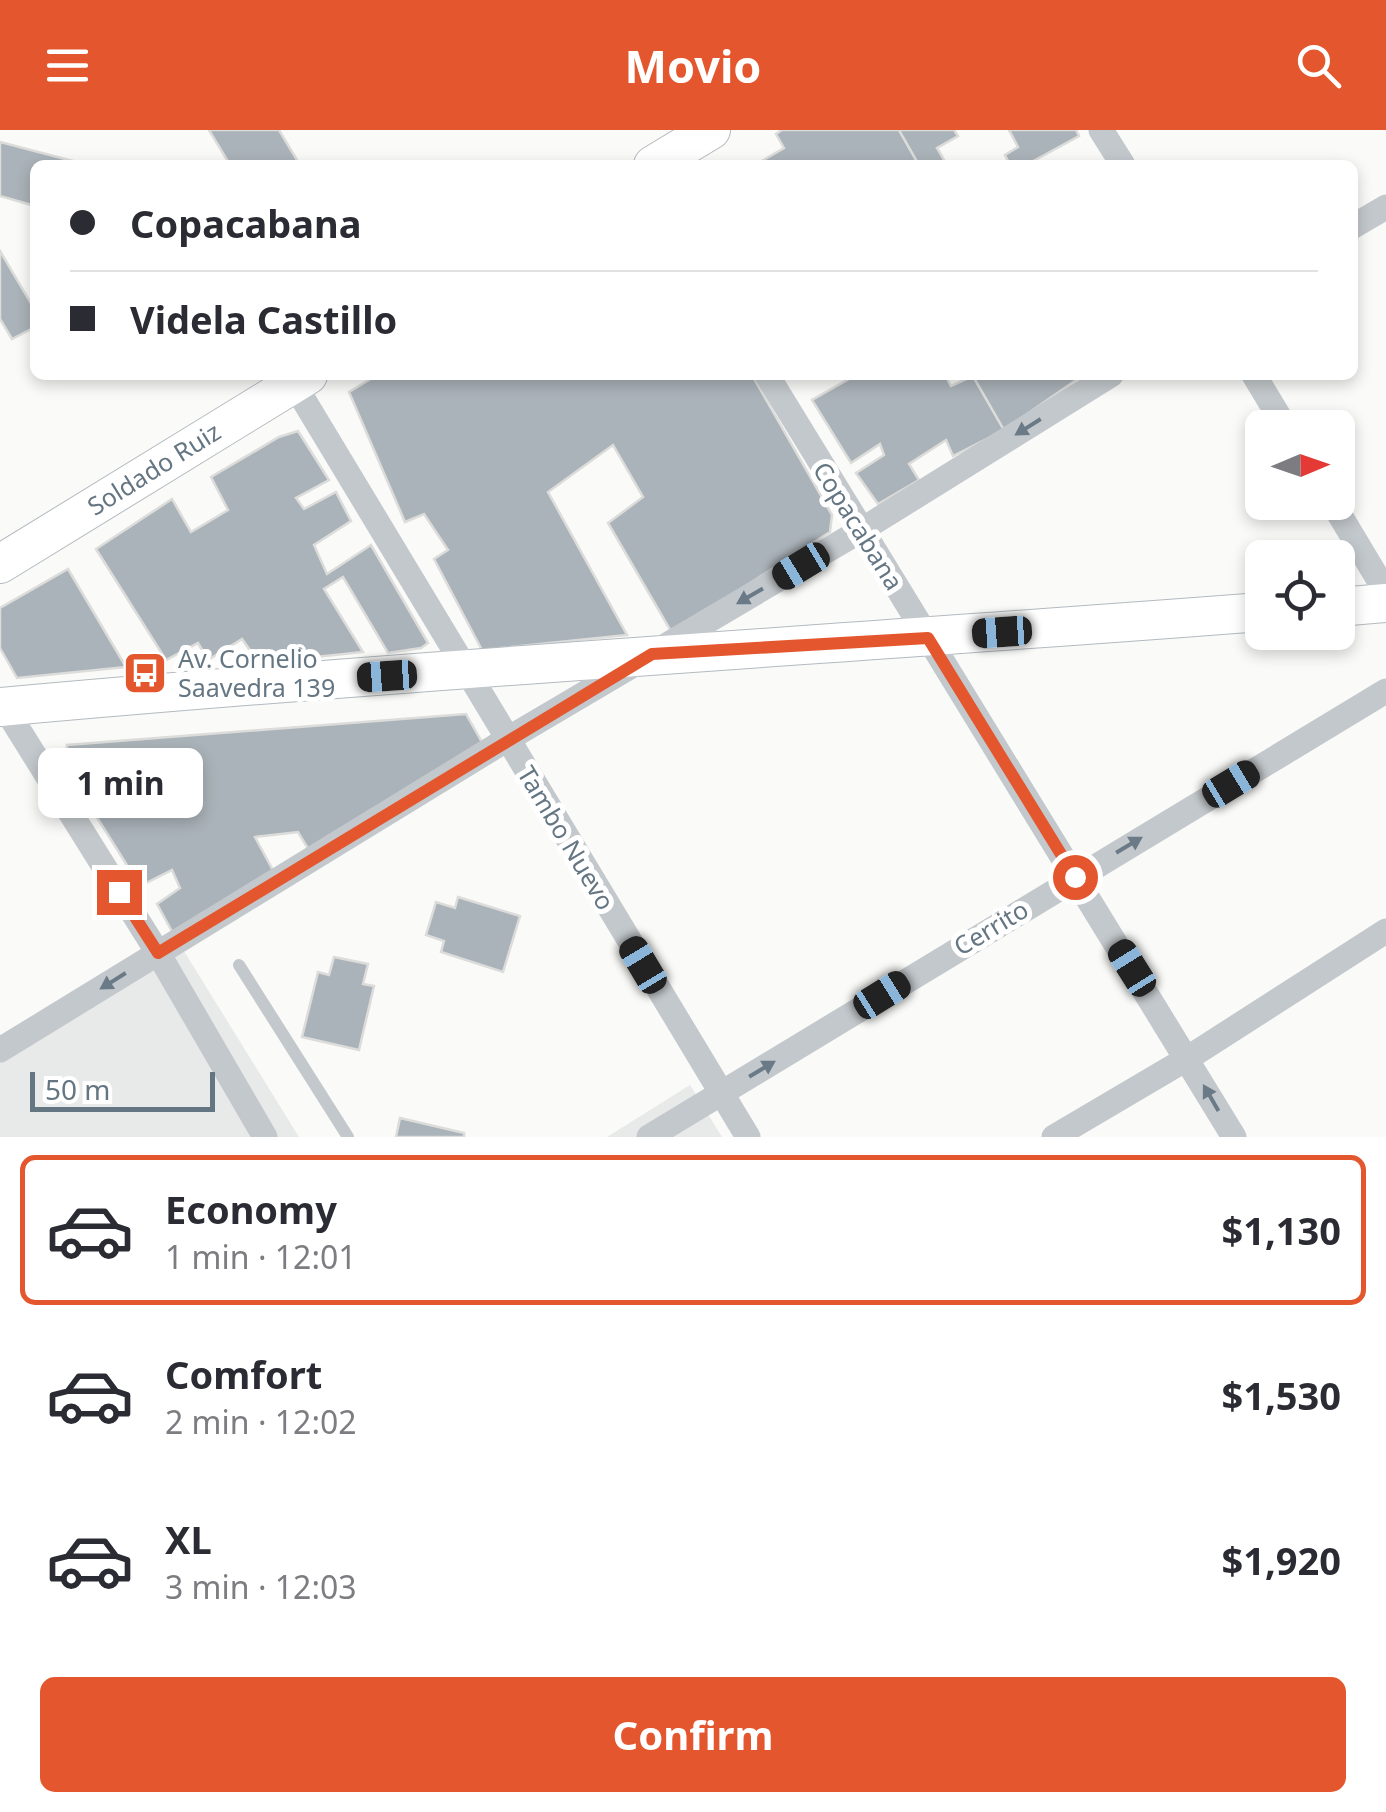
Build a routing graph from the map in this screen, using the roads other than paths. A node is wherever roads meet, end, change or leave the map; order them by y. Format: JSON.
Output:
{"nodes":[{"id":1,"x":711,"y":130,"type":"edge"},
{"id":2,"x":1101,"y":130,"type":"edge"},
{"id":3,"x":660,"y":160,"type":"edge"},
{"id":4,"x":1120,"y":160,"type":"edge"},
{"id":5,"x":1386,"y":207,"type":"edge"},
{"id":6,"x":1358,"y":224,"type":"edge"},
{"id":7,"x":299,"y":380,"type":"edge"},
{"id":8,"x":302,"y":380,"type":"edge"},
{"id":9,"x":770,"y":380,"type":"edge"},
{"id":10,"x":1103,"y":380,"type":"edge"},
{"id":11,"x":1257,"y":380,"type":"edge"},
{"id":12,"x":1275,"y":410,"type":"edge"},
{"id":13,"x":1343,"y":520,"type":"edge"},
{"id":14,"x":860,"y":531,"type":"junction"},
{"id":15,"x":0,"y":564,"type":"edge"},
{"id":16,"x":1386,"y":592,"type":"edge"},
{"id":17,"x":1386,"y":603,"type":"edge"},
{"id":18,"x":1355,"y":605,"type":"edge"},
{"id":19,"x":1245,"y":613,"type":"edge"},
{"id":20,"x":928,"y":638,"type":"junction"},
{"id":21,"x":652,"y":654,"type":"junction"},
{"id":22,"x":464,"y":670,"type":"junction"},
{"id":23,"x":1386,"y":691,"type":"edge"},
{"id":24,"x":1,"y":705,"type":"edge"},
{"id":25,"x":506,"y":740,"type":"junction"},
{"id":26,"x":1075,"y":877,"type":"junction"},
{"id":27,"x":1386,"y":931,"type":"edge"},
{"id":28,"x":158,"y":953,"type":"junction"},
{"id":29,"x":239,"y":966,"type":"dead end"},
{"id":30,"x":0,"y":1050,"type":"edge"},
{"id":31,"x":1188,"y":1058,"type":"junction"},
{"id":32,"x":722,"y":1094,"type":"junction"},
{"id":33,"x":265,"y":1137,"type":"edge"},
{"id":34,"x":348,"y":1137,"type":"edge"},
{"id":35,"x":649,"y":1137,"type":"edge"},
{"id":36,"x":748,"y":1137,"type":"edge"},
{"id":37,"x":1054,"y":1137,"type":"edge"},
{"id":38,"x":1234,"y":1137,"type":"edge"}],
"edges":[{"from":1,"to":3,"type":"main road"},
{"from":2,"to":4,"type":"street"},
{"from":5,"to":6,"type":"street"},
{"from":7,"to":15,"type":"main road","name":"Soldado Ruiz"},
{"from":8,"to":22,"type":"street","name":"Tambo Nuevo"},
{"from":9,"to":14,"type":"street","name":"Copacabana"},
{"from":10,"to":14,"type":"street","one_way":true},
{"from":11,"to":12,"type":"street"},
{"from":13,"to":16,"type":"street"},
{"from":14,"to":20,"type":"street","name":"Copacabana"},
{"from":14,"to":21,"type":"street","one_way":true},
{"from":17,"to":18,"type":"main road"},
{"from":19,"to":20,"type":"main road"},
{"from":20,"to":21,"type":"main road"},
{"from":20,"to":26,"type":"street","name":"Copacabana"},
{"from":21,"to":22,"type":"main road"},
{"from":21,"to":25,"type":"street"},
{"from":22,"to":24,"type":"main road"},
{"from":22,"to":25,"type":"street","name":"Tambo Nuevo"},
{"from":26,"to":23,"type":"street","name":"Cerrito","one_way":true},
{"from":24,"to":28,"type":"street"},
{"from":25,"to":28,"type":"street"},
{"from":25,"to":32,"type":"street","name":"Tambo Nuevo"},
{"from":26,"to":31,"type":"street","name":"Copacabana"},
{"from":32,"to":26,"type":"street","name":"Cerrito","one_way":true},
{"from":27,"to":31,"type":"street"},
{"from":28,"to":30,"type":"street","one_way":true},
{"from":28,"to":33,"type":"street"},
{"from":29,"to":34,"type":"lane"},
{"from":31,"to":37,"type":"street"},
{"from":38,"to":31,"type":"street","name":"Copacabana","one_way":true},
{"from":32,"to":35,"type":"street","name":"Cerrito"},
{"from":32,"to":36,"type":"street","name":"Tambo Nuevo"}]}
